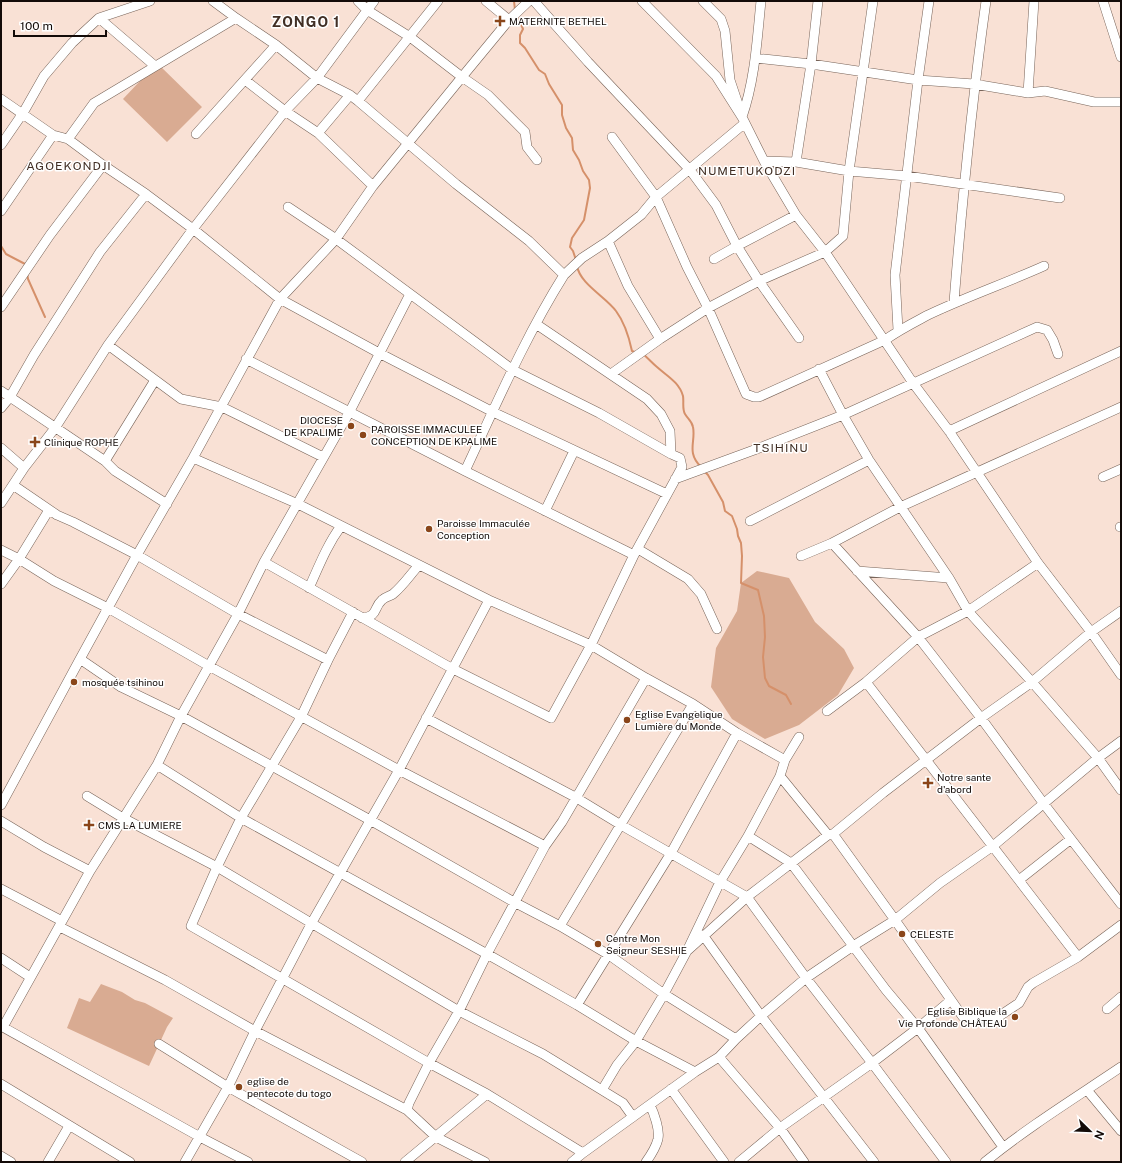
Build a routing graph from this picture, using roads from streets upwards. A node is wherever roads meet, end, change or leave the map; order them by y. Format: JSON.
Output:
{"nodes":[{"id":1,"x":150,"y":1,"type":"edge"},
{"id":2,"x":213,"y":1,"type":"edge"},
{"id":3,"x":358,"y":1,"type":"edge"},
{"id":4,"x":374,"y":1,"type":"edge"},
{"id":5,"x":438,"y":1,"type":"edge"},
{"id":6,"x":486,"y":1,"type":"edge"},
{"id":7,"x":529,"y":1,"type":"edge"},
{"id":8,"x":534,"y":1,"type":"edge"},
{"id":9,"x":642,"y":1,"type":"edge"},
{"id":10,"x":703,"y":1,"type":"edge"},
{"id":11,"x":761,"y":1,"type":"edge"},
{"id":12,"x":818,"y":1,"type":"edge"},
{"id":13,"x":873,"y":1,"type":"edge"},
{"id":14,"x":930,"y":1,"type":"edge"},
{"id":15,"x":986,"y":1,"type":"edge"},
{"id":16,"x":1034,"y":1,"type":"edge"},
{"id":17,"x":1103,"y":1,"type":"edge"},
{"id":18,"x":367,"y":10,"type":"junction"},
{"id":19,"x":99,"y":18,"type":"junction"},
{"id":20,"x":236,"y":18,"type":"junction"},
{"id":21,"x":509,"y":20,"type":"junction"},
{"id":22,"x":410,"y":37,"type":"junction"},
{"id":23,"x":276,"y":45,"type":"junction"},
{"id":24,"x":1120,"y":53,"type":"edge"},
{"id":25,"x":755,"y":58,"type":"junction"},
{"id":26,"x":811,"y":64,"type":"junction"},
{"id":27,"x":155,"y":66,"type":"junction"},
{"id":28,"x":863,"y":73,"type":"junction"},
{"id":29,"x":462,"y":77,"type":"junction"},
{"id":30,"x":317,"y":78,"type":"junction"},
{"id":31,"x":245,"y":80,"type":"junction"},
{"id":32,"x":918,"y":80,"type":"junction"},
{"id":33,"x":974,"y":84,"type":"junction"},
{"id":34,"x":1028,"y":92,"type":"junction"},
{"id":35,"x":350,"y":95,"type":"junction"},
{"id":36,"x":1,"y":98,"type":"edge"},
{"id":37,"x":358,"y":101,"type":"junction"},
{"id":38,"x":1121,"y":102,"type":"edge"},
{"id":39,"x":285,"y":111,"type":"junction"},
{"id":40,"x":23,"y":114,"type":"junction"},
{"id":41,"x":744,"y":120,"type":"junction"},
{"id":42,"x":318,"y":133,"type":"junction"},
{"id":43,"x":196,"y":134,"type":"dead end"},
{"id":44,"x":53,"y":135,"type":"junction"},
{"id":45,"x":612,"y":137,"type":"dead end"},
{"id":46,"x":68,"y":139,"type":"junction"},
{"id":47,"x":408,"y":144,"type":"junction"},
{"id":48,"x":1,"y":145,"type":"edge"},
{"id":49,"x":537,"y":160,"type":"dead end"},
{"id":50,"x":764,"y":161,"type":"junction"},
{"id":51,"x":796,"y":162,"type":"junction"},
{"id":52,"x":103,"y":165,"type":"junction"},
{"id":53,"x":690,"y":170,"type":"junction"},
{"id":54,"x":849,"y":170,"type":"junction"},
{"id":55,"x":907,"y":176,"type":"junction"},
{"id":56,"x":964,"y":184,"type":"junction"},
{"id":57,"x":373,"y":186,"type":"junction"},
{"id":58,"x":146,"y":194,"type":"junction"},
{"id":59,"x":656,"y":197,"type":"junction"},
{"id":60,"x":1060,"y":198,"type":"dead end"},
{"id":61,"x":288,"y":207,"type":"dead end"},
{"id":62,"x":1,"y":211,"type":"edge"},
{"id":63,"x":796,"y":215,"type":"junction"},
{"id":64,"x":193,"y":229,"type":"junction"},
{"id":65,"x":336,"y":238,"type":"junction"},
{"id":66,"x":608,"y":240,"type":"junction"},
{"id":67,"x":737,"y":246,"type":"junction"},
{"id":68,"x":825,"y":252,"type":"junction"},
{"id":69,"x":714,"y":259,"type":"dead end"},
{"id":70,"x":1044,"y":266,"type":"dead end"},
{"id":71,"x":564,"y":275,"type":"junction"},
{"id":72,"x":759,"y":281,"type":"junction"},
{"id":73,"x":410,"y":294,"type":"junction"},
{"id":74,"x":280,"y":299,"type":"junction"},
{"id":75,"x":954,"y":302,"type":"junction"},
{"id":76,"x":1,"y":307,"type":"edge"},
{"id":77,"x":708,"y":308,"type":"junction"},
{"id":78,"x":536,"y":324,"type":"junction"},
{"id":79,"x":898,"y":330,"type":"junction"},
{"id":80,"x":799,"y":338,"type":"dead end"},
{"id":81,"x":660,"y":339,"type":"junction"},
{"id":82,"x":885,"y":340,"type":"junction"},
{"id":83,"x":108,"y":345,"type":"junction"},
{"id":84,"x":1121,"y":351,"type":"edge"},
{"id":85,"x":379,"y":354,"type":"junction"},
{"id":86,"x":1058,"y":354,"type":"dead end"},
{"id":87,"x":246,"y":359,"type":"junction"},
{"id":88,"x":819,"y":369,"type":"junction"},
{"id":89,"x":513,"y":370,"type":"junction"},
{"id":90,"x":611,"y":374,"type":"junction"},
{"id":91,"x":155,"y":380,"type":"junction"},
{"id":92,"x":913,"y":383,"type":"junction"},
{"id":93,"x":1,"y":391,"type":"edge"},
{"id":94,"x":10,"y":397,"type":"junction"},
{"id":95,"x":222,"y":407,"type":"junction"},
{"id":96,"x":1121,"y":407,"type":"edge"},
{"id":97,"x":1,"y":408,"type":"edge"},
{"id":98,"x":350,"y":411,"type":"junction"},
{"id":99,"x":493,"y":412,"type":"junction"},
{"id":100,"x":842,"y":415,"type":"junction"},
{"id":101,"x":55,"y":428,"type":"junction"},
{"id":102,"x":949,"y":431,"type":"junction"},
{"id":103,"x":1,"y":448,"type":"edge"},
{"id":104,"x":574,"y":451,"type":"junction"},
{"id":105,"x":671,"y":454,"type":"junction"},
{"id":106,"x":323,"y":457,"type":"junction"},
{"id":107,"x":193,"y":458,"type":"junction"},
{"id":108,"x":869,"y":460,"type":"junction"},
{"id":109,"x":105,"y":461,"type":"junction"},
{"id":110,"x":24,"y":468,"type":"junction"},
{"id":111,"x":1121,"y":469,"type":"edge"},
{"id":112,"x":465,"y":471,"type":"junction"},
{"id":113,"x":977,"y":473,"type":"junction"},
{"id":114,"x":1103,"y":477,"type":"dead end"},
{"id":115,"x":675,"y":479,"type":"junction"},
{"id":116,"x":13,"y":485,"type":"junction"},
{"id":117,"x":667,"y":494,"type":"junction"},
{"id":118,"x":1,"y":503,"type":"edge"},
{"id":119,"x":167,"y":504,"type":"junction"},
{"id":120,"x":298,"y":504,"type":"junction"},
{"id":121,"x":900,"y":507,"type":"junction"},
{"id":122,"x":49,"y":510,"type":"junction"},
{"id":123,"x":545,"y":511,"type":"junction"},
{"id":124,"x":750,"y":521,"type":"dead end"},
{"id":125,"x":341,"y":526,"type":"junction"},
{"id":126,"x":832,"y":543,"type":"junction"},
{"id":127,"x":1,"y":550,"type":"edge"},
{"id":128,"x":636,"y":552,"type":"junction"},
{"id":129,"x":137,"y":555,"type":"junction"},
{"id":130,"x":801,"y":556,"type":"dead end"},
{"id":131,"x":19,"y":559,"type":"junction"},
{"id":132,"x":264,"y":562,"type":"junction"},
{"id":133,"x":1038,"y":563,"type":"junction"},
{"id":134,"x":419,"y":565,"type":"junction"},
{"id":135,"x":857,"y":571,"type":"junction"},
{"id":136,"x":949,"y":578,"type":"junction"},
{"id":137,"x":1,"y":584,"type":"edge"},
{"id":138,"x":309,"y":588,"type":"junction"},
{"id":139,"x":489,"y":600,"type":"junction"},
{"id":140,"x":108,"y":608,"type":"junction"},
{"id":141,"x":968,"y":611,"type":"junction"},
{"id":142,"x":353,"y":612,"type":"junction"},
{"id":143,"x":1121,"y":612,"type":"edge"},
{"id":144,"x":238,"y":614,"type":"junction"},
{"id":145,"x":362,"y":618,"type":"junction"},
{"id":146,"x":717,"y":629,"type":"dead end"},
{"id":147,"x":1091,"y":632,"type":"junction"},
{"id":148,"x":918,"y":638,"type":"junction"},
{"id":149,"x":591,"y":646,"type":"junction"},
{"id":150,"x":80,"y":659,"type":"junction"},
{"id":151,"x":328,"y":660,"type":"junction"},
{"id":152,"x":209,"y":666,"type":"junction"},
{"id":153,"x":453,"y":669,"type":"junction"},
{"id":154,"x":1121,"y":675,"type":"edge"},
{"id":155,"x":646,"y":678,"type":"junction"},
{"id":156,"x":866,"y":682,"type":"junction"},
{"id":157,"x":1032,"y":682,"type":"junction"},
{"id":158,"x":693,"y":704,"type":"junction"},
{"id":159,"x":827,"y":711,"type":"dead end"},
{"id":160,"x":181,"y":716,"type":"junction"},
{"id":161,"x":301,"y":717,"type":"junction"},
{"id":162,"x":426,"y":718,"type":"junction"},
{"id":163,"x":981,"y":718,"type":"junction"},
{"id":164,"x":737,"y":733,"type":"junction"},
{"id":165,"x":798,"y":736,"type":"dead end"},
{"id":166,"x":1121,"y":741,"type":"edge"},
{"id":167,"x":1098,"y":758,"type":"junction"},
{"id":168,"x":785,"y":760,"type":"junction"},
{"id":169,"x":927,"y":760,"type":"junction"},
{"id":170,"x":157,"y":766,"type":"junction"},
{"id":171,"x":271,"y":767,"type":"junction"},
{"id":172,"x":399,"y":770,"type":"junction"},
{"id":173,"x":780,"y":776,"type":"junction"},
{"id":174,"x":1121,"y":790,"type":"edge"},
{"id":175,"x":87,"y":796,"type":"dead end"},
{"id":176,"x":575,"y":797,"type":"junction"},
{"id":177,"x":1044,"y":804,"type":"junction"},
{"id":178,"x":1,"y":805,"type":"edge"},
{"id":179,"x":123,"y":818,"type":"junction"},
{"id":180,"x":241,"y":818,"type":"junction"},
{"id":181,"x":370,"y":820,"type":"junction"},
{"id":182,"x":1,"y":821,"type":"edge"},
{"id":183,"x":621,"y":825,"type":"junction"},
{"id":184,"x":831,"y":835,"type":"junction"},
{"id":185,"x":748,"y":836,"type":"junction"},
{"id":186,"x":1071,"y":839,"type":"junction"},
{"id":187,"x":546,"y":846,"type":"junction"},
{"id":188,"x":993,"y":846,"type":"junction"},
{"id":189,"x":671,"y":853,"type":"junction"},
{"id":190,"x":791,"y":863,"type":"junction"},
{"id":191,"x":217,"y":867,"type":"junction"},
{"id":192,"x":90,"y":871,"type":"junction"},
{"id":193,"x":340,"y":873,"type":"junction"},
{"id":194,"x":1019,"y":880,"type":"junction"},
{"id":195,"x":720,"y":882,"type":"junction"},
{"id":196,"x":1,"y":889,"type":"edge"},
{"id":197,"x":747,"y":897,"type":"junction"},
{"id":198,"x":514,"y":902,"type":"junction"},
{"id":199,"x":1121,"y":904,"type":"edge"},
{"id":200,"x":895,"y":920,"type":"junction"},
{"id":201,"x":61,"y":924,"type":"junction"},
{"id":202,"x":311,"y":924,"type":"junction"},
{"id":203,"x":1121,"y":925,"type":"edge"},
{"id":204,"x":560,"y":926,"type":"junction"},
{"id":205,"x":703,"y":935,"type":"junction"},
{"id":206,"x":853,"y":946,"type":"junction"},
{"id":207,"x":687,"y":951,"type":"junction"},
{"id":208,"x":487,"y":954,"type":"junction"},
{"id":209,"x":609,"y":955,"type":"junction"},
{"id":210,"x":1078,"y":957,"type":"junction"},
{"id":211,"x":1,"y":958,"type":"edge"},
{"id":212,"x":30,"y":977,"type":"junction"},
{"id":213,"x":283,"y":978,"type":"junction"},
{"id":214,"x":806,"y":978,"type":"junction"},
{"id":215,"x":664,"y":994,"type":"junction"},
{"id":216,"x":1121,"y":997,"type":"edge"},
{"id":217,"x":951,"y":1000,"type":"junction"},
{"id":218,"x":577,"y":1005,"type":"junction"},
{"id":219,"x":1107,"y":1009,"type":"dead end"},
{"id":220,"x":459,"y":1012,"type":"junction"},
{"id":221,"x":761,"y":1016,"type":"junction"},
{"id":222,"x":2,"y":1026,"type":"edge"},
{"id":223,"x":918,"y":1028,"type":"junction"},
{"id":224,"x":255,"y":1031,"type":"junction"},
{"id":225,"x":736,"y":1039,"type":"junction"},
{"id":226,"x":636,"y":1041,"type":"junction"},
{"id":227,"x":159,"y":1044,"type":"dead end"},
{"id":228,"x":719,"y":1057,"type":"junction"},
{"id":229,"x":429,"y":1063,"type":"junction"},
{"id":230,"x":872,"y":1063,"type":"junction"},
{"id":231,"x":1121,"y":1067,"type":"edge"},
{"id":232,"x":695,"y":1072,"type":"junction"},
{"id":233,"x":1,"y":1084,"type":"edge"},
{"id":234,"x":228,"y":1087,"type":"junction"},
{"id":235,"x":671,"y":1089,"type":"junction"},
{"id":236,"x":602,"y":1090,"type":"junction"},
{"id":237,"x":1087,"y":1090,"type":"junction"},
{"id":238,"x":487,"y":1094,"type":"junction"},
{"id":239,"x":825,"y":1096,"type":"junction"},
{"id":240,"x":650,"y":1105,"type":"junction"},
{"id":241,"x":407,"y":1110,"type":"junction"},
{"id":242,"x":634,"y":1117,"type":"junction"},
{"id":243,"x":69,"y":1126,"type":"junction"},
{"id":244,"x":780,"y":1128,"type":"junction"},
{"id":245,"x":1121,"y":1131,"type":"edge"},
{"id":246,"x":200,"y":1137,"type":"junction"},
{"id":247,"x":436,"y":1137,"type":"junction"},
{"id":248,"x":1004,"y":1147,"type":"junction"},
{"id":249,"x":583,"y":1153,"type":"junction"},
{"id":250,"x":1,"y":1156,"type":"edge"},
{"id":251,"x":11,"y":1162,"type":"edge"},
{"id":252,"x":48,"y":1162,"type":"edge"},
{"id":253,"x":130,"y":1162,"type":"edge"},
{"id":254,"x":185,"y":1162,"type":"edge"},
{"id":255,"x":248,"y":1162,"type":"edge"},
{"id":256,"x":362,"y":1162,"type":"edge"},
{"id":257,"x":405,"y":1162,"type":"edge"},
{"id":258,"x":484,"y":1162,"type":"edge"},
{"id":259,"x":572,"y":1162,"type":"edge"},
{"id":260,"x":646,"y":1162,"type":"edge"},
{"id":261,"x":724,"y":1162,"type":"edge"},
{"id":262,"x":739,"y":1162,"type":"edge"},
{"id":263,"x":804,"y":1162,"type":"edge"},
{"id":264,"x":874,"y":1162,"type":"edge"},
{"id":265,"x":946,"y":1162,"type":"edge"},
{"id":266,"x":985,"y":1162,"type":"edge"}],
"edges":[{"from":1,"to":19,"type":"street"},
{"from":2,"to":20,"type":"street"},
{"from":3,"to":18,"type":"street"},
{"from":4,"to":18,"type":"street"},
{"from":5,"to":22,"type":"street"},
{"from":6,"to":21,"type":"street"},
{"from":7,"to":21,"type":"street"},
{"from":8,"to":53,"type":"street"},
{"from":9,"to":41,"type":"street"},
{"from":10,"to":41,"type":"street"},
{"from":11,"to":25,"type":"street"},
{"from":12,"to":26,"type":"street"},
{"from":13,"to":28,"type":"street"},
{"from":14,"to":32,"type":"street"},
{"from":15,"to":33,"type":"street"},
{"from":16,"to":34,"type":"street"},
{"from":17,"to":24,"type":"street"},
{"from":18,"to":22,"type":"street"},
{"from":18,"to":30,"type":"street"},
{"from":19,"to":27,"type":"street"},
{"from":19,"to":40,"type":"street"},
{"from":20,"to":23,"type":"street"},
{"from":20,"to":27,"type":"street"},
{"from":21,"to":29,"type":"street"},
{"from":22,"to":29,"type":"street"},
{"from":22,"to":37,"type":"street"},
{"from":23,"to":30,"type":"street"},
{"from":23,"to":31,"type":"street"},
{"from":25,"to":26,"type":"street"},
{"from":25,"to":41,"type":"street"},
{"from":26,"to":28,"type":"street"},
{"from":26,"to":51,"type":"street"},
{"from":27,"to":46,"type":"street"},
{"from":28,"to":32,"type":"street"},
{"from":28,"to":54,"type":"street"},
{"from":29,"to":47,"type":"street"},
{"from":29,"to":49,"type":"street"},
{"from":30,"to":35,"type":"street"},
{"from":30,"to":39,"type":"street"},
{"from":31,"to":39,"type":"street"},
{"from":31,"to":43,"type":"street"},
{"from":32,"to":33,"type":"street"},
{"from":32,"to":55,"type":"street"},
{"from":33,"to":34,"type":"street"},
{"from":33,"to":56,"type":"street"},
{"from":34,"to":38,"type":"street"},
{"from":35,"to":37,"type":"street"},
{"from":35,"to":42,"type":"street"},
{"from":36,"to":40,"type":"street"},
{"from":37,"to":47,"type":"street"},
{"from":39,"to":42,"type":"street"},
{"from":39,"to":64,"type":"street"},
{"from":40,"to":44,"type":"street"},
{"from":40,"to":48,"type":"street"},
{"from":41,"to":50,"type":"street"},
{"from":41,"to":53,"type":"street"},
{"from":42,"to":57,"type":"street"},
{"from":44,"to":46,"type":"street"},
{"from":44,"to":62,"type":"street"},
{"from":45,"to":59,"type":"street"},
{"from":46,"to":52,"type":"street"},
{"from":47,"to":57,"type":"street"},
{"from":47,"to":71,"type":"street"},
{"from":50,"to":51,"type":"street"},
{"from":50,"to":63,"type":"street"},
{"from":51,"to":54,"type":"street"},
{"from":52,"to":58,"type":"street"},
{"from":52,"to":76,"type":"street"},
{"from":53,"to":59,"type":"street"},
{"from":53,"to":67,"type":"street"},
{"from":54,"to":55,"type":"street"},
{"from":54,"to":68,"type":"street"},
{"from":55,"to":56,"type":"street"},
{"from":55,"to":79,"type":"street"},
{"from":56,"to":60,"type":"street"},
{"from":56,"to":75,"type":"street"},
{"from":57,"to":65,"type":"street"},
{"from":58,"to":64,"type":"street"},
{"from":58,"to":94,"type":"street"},
{"from":59,"to":66,"type":"street"},
{"from":59,"to":77,"type":"street"},
{"from":61,"to":65,"type":"street"},
{"from":63,"to":67,"type":"street"},
{"from":63,"to":68,"type":"street"},
{"from":64,"to":74,"type":"street"},
{"from":64,"to":83,"type":"street"},
{"from":65,"to":73,"type":"street"},
{"from":65,"to":74,"type":"street"},
{"from":66,"to":71,"type":"street"},
{"from":66,"to":81,"type":"street"},
{"from":67,"to":69,"type":"street"},
{"from":67,"to":72,"type":"street"},
{"from":68,"to":72,"type":"street"},
{"from":68,"to":82,"type":"street"},
{"from":70,"to":75,"type":"street"},
{"from":71,"to":78,"type":"street"},
{"from":72,"to":77,"type":"street"},
{"from":72,"to":80,"type":"street"},
{"from":73,"to":85,"type":"street"},
{"from":73,"to":89,"type":"street"},
{"from":74,"to":85,"type":"street"},
{"from":74,"to":87,"type":"street"},
{"from":75,"to":79,"type":"street"},
{"from":77,"to":81,"type":"street"},
{"from":77,"to":88,"type":"street"},
{"from":78,"to":89,"type":"street"},
{"from":78,"to":90,"type":"street"},
{"from":79,"to":82,"type":"street"},
{"from":81,"to":90,"type":"street"},
{"from":82,"to":88,"type":"street"},
{"from":82,"to":92,"type":"street"},
{"from":83,"to":91,"type":"street"},
{"from":83,"to":101,"type":"street"},
{"from":84,"to":102,"type":"street"},
{"from":85,"to":98,"type":"street"},
{"from":85,"to":99,"type":"street"},
{"from":86,"to":92,"type":"street"},
{"from":87,"to":95,"type":"street"},
{"from":87,"to":98,"type":"street"},
{"from":88,"to":100,"type":"street"},
{"from":89,"to":99,"type":"street"},
{"from":89,"to":105,"type":"street"},
{"from":90,"to":105,"type":"street"},
{"from":91,"to":95,"type":"street"},
{"from":91,"to":109,"type":"street"},
{"from":92,"to":100,"type":"street"},
{"from":92,"to":102,"type":"street"},
{"from":93,"to":94,"type":"street"},
{"from":94,"to":97,"type":"street"},
{"from":94,"to":101,"type":"street"},
{"from":95,"to":106,"type":"street"},
{"from":95,"to":107,"type":"street"},
{"from":96,"to":113,"type":"street"},
{"from":98,"to":106,"type":"street"},
{"from":98,"to":112,"type":"street"},
{"from":99,"to":104,"type":"street"},
{"from":99,"to":112,"type":"street"},
{"from":100,"to":108,"type":"street"},
{"from":100,"to":115,"type":"street"},
{"from":101,"to":109,"type":"street"},
{"from":101,"to":110,"type":"street"},
{"from":102,"to":113,"type":"street"},
{"from":103,"to":110,"type":"street"},
{"from":104,"to":117,"type":"street"},
{"from":104,"to":123,"type":"street"},
{"from":105,"to":115,"type":"street"},
{"from":106,"to":120,"type":"street"},
{"from":107,"to":119,"type":"street"},
{"from":107,"to":120,"type":"street"},
{"from":108,"to":121,"type":"street"},
{"from":108,"to":124,"type":"street"},
{"from":109,"to":119,"type":"street"},
{"from":110,"to":116,"type":"street"},
{"from":111,"to":114,"type":"street"},
{"from":112,"to":123,"type":"street"},
{"from":113,"to":121,"type":"street"},
{"from":113,"to":133,"type":"street"},
{"from":115,"to":117,"type":"street"},
{"from":116,"to":118,"type":"street"},
{"from":116,"to":122,"type":"street"},
{"from":117,"to":128,"type":"street"},
{"from":119,"to":129,"type":"street"},
{"from":120,"to":125,"type":"street"},
{"from":120,"to":132,"type":"street"},
{"from":121,"to":126,"type":"street"},
{"from":121,"to":136,"type":"street"},
{"from":122,"to":129,"type":"street"},
{"from":122,"to":131,"type":"street"},
{"from":123,"to":128,"type":"street"},
{"from":125,"to":134,"type":"street"},
{"from":125,"to":138,"type":"street"},
{"from":126,"to":130,"type":"street"},
{"from":126,"to":135,"type":"street"},
{"from":127,"to":131,"type":"street"},
{"from":128,"to":146,"type":"street"},
{"from":128,"to":149,"type":"street"},
{"from":129,"to":140,"type":"street"},
{"from":129,"to":144,"type":"street"},
{"from":131,"to":137,"type":"street"},
{"from":131,"to":140,"type":"street"},
{"from":132,"to":138,"type":"street"},
{"from":132,"to":144,"type":"street"},
{"from":133,"to":141,"type":"street"},
{"from":133,"to":147,"type":"street"},
{"from":134,"to":139,"type":"street"},
{"from":134,"to":145,"type":"street"},
{"from":135,"to":136,"type":"street"},
{"from":135,"to":148,"type":"street"},
{"from":136,"to":141,"type":"street"},
{"from":138,"to":142,"type":"street"},
{"from":139,"to":149,"type":"street"},
{"from":139,"to":153,"type":"street"},
{"from":140,"to":150,"type":"street"},
{"from":140,"to":152,"type":"street"},
{"from":141,"to":148,"type":"street"},
{"from":141,"to":157,"type":"street"},
{"from":142,"to":145,"type":"street"},
{"from":142,"to":151,"type":"street"},
{"from":143,"to":147,"type":"street"},
{"from":144,"to":151,"type":"street"},
{"from":144,"to":152,"type":"street"},
{"from":145,"to":153,"type":"street"},
{"from":147,"to":154,"type":"street"},
{"from":147,"to":157,"type":"street"},
{"from":148,"to":156,"type":"street"},
{"from":148,"to":163,"type":"street"},
{"from":149,"to":153,"type":"street"},
{"from":149,"to":155,"type":"street"},
{"from":150,"to":160,"type":"street"},
{"from":150,"to":178,"type":"street"},
{"from":151,"to":161,"type":"street"},
{"from":152,"to":160,"type":"street"},
{"from":152,"to":161,"type":"street"},
{"from":153,"to":162,"type":"street"},
{"from":155,"to":158,"type":"street"},
{"from":155,"to":176,"type":"street"},
{"from":156,"to":159,"type":"street"},
{"from":156,"to":169,"type":"street"},
{"from":157,"to":163,"type":"street"},
{"from":157,"to":167,"type":"street"},
{"from":158,"to":164,"type":"street"},
{"from":158,"to":183,"type":"street"},
{"from":160,"to":170,"type":"street"},
{"from":160,"to":171,"type":"street"},
{"from":161,"to":171,"type":"street"},
{"from":161,"to":172,"type":"street"},
{"from":162,"to":172,"type":"street"},
{"from":162,"to":176,"type":"street"},
{"from":163,"to":169,"type":"street"},
{"from":163,"to":177,"type":"street"},
{"from":164,"to":168,"type":"street"},
{"from":164,"to":189,"type":"street"},
{"from":165,"to":168,"type":"street"},
{"from":166,"to":167,"type":"street"},
{"from":167,"to":174,"type":"street"},
{"from":167,"to":177,"type":"street"},
{"from":168,"to":173,"type":"street"},
{"from":169,"to":184,"type":"street"},
{"from":169,"to":188,"type":"street"},
{"from":170,"to":179,"type":"street"},
{"from":170,"to":180,"type":"street"},
{"from":171,"to":180,"type":"street"},
{"from":171,"to":181,"type":"street"},
{"from":172,"to":181,"type":"street"},
{"from":172,"to":187,"type":"street"},
{"from":173,"to":184,"type":"street"},
{"from":173,"to":185,"type":"street"},
{"from":175,"to":179,"type":"street"},
{"from":176,"to":183,"type":"street"},
{"from":176,"to":187,"type":"street"},
{"from":177,"to":186,"type":"street"},
{"from":177,"to":188,"type":"street"},
{"from":179,"to":191,"type":"street"},
{"from":179,"to":192,"type":"street"},
{"from":180,"to":191,"type":"street"},
{"from":180,"to":193,"type":"street"},
{"from":181,"to":193,"type":"street"},
{"from":181,"to":198,"type":"street"},
{"from":182,"to":192,"type":"street"},
{"from":183,"to":189,"type":"street"},
{"from":183,"to":204,"type":"street"},
{"from":184,"to":190,"type":"street"},
{"from":184,"to":200,"type":"street"},
{"from":185,"to":190,"type":"street"},
{"from":185,"to":195,"type":"street"},
{"from":186,"to":194,"type":"street"},
{"from":186,"to":199,"type":"street"},
{"from":187,"to":198,"type":"street"},
{"from":188,"to":194,"type":"street"},
{"from":188,"to":200,"type":"street"},
{"from":189,"to":195,"type":"street"},
{"from":189,"to":209,"type":"street"},
{"from":190,"to":197,"type":"street"},
{"from":190,"to":206,"type":"street"},
{"from":191,"to":202,"type":"street"},
{"from":191,"to":213,"type":"street"},
{"from":192,"to":201,"type":"street"},
{"from":193,"to":202,"type":"street"},
{"from":193,"to":208,"type":"street"},
{"from":194,"to":210,"type":"street"},
{"from":195,"to":197,"type":"street"},
{"from":195,"to":207,"type":"street"},
{"from":196,"to":201,"type":"street"},
{"from":197,"to":205,"type":"street"},
{"from":197,"to":214,"type":"street"},
{"from":198,"to":204,"type":"street"},
{"from":198,"to":208,"type":"street"},
{"from":200,"to":206,"type":"street"},
{"from":200,"to":217,"type":"street"},
{"from":201,"to":212,"type":"street"},
{"from":201,"to":224,"type":"street"},
{"from":202,"to":213,"type":"street"},
{"from":202,"to":220,"type":"street"},
{"from":203,"to":210,"type":"street"},
{"from":204,"to":209,"type":"street"},
{"from":205,"to":207,"type":"street"},
{"from":205,"to":221,"type":"street"},
{"from":206,"to":214,"type":"street"},
{"from":206,"to":223,"type":"street"},
{"from":207,"to":215,"type":"street"},
{"from":208,"to":218,"type":"street"},
{"from":208,"to":220,"type":"street"},
{"from":209,"to":215,"type":"street"},
{"from":209,"to":218,"type":"street"},
{"from":210,"to":217,"type":"street"},
{"from":211,"to":212,"type":"street"},
{"from":212,"to":222,"type":"street"},
{"from":213,"to":224,"type":"street"},
{"from":213,"to":229,"type":"street"},
{"from":214,"to":221,"type":"street"},
{"from":214,"to":230,"type":"street"},
{"from":215,"to":225,"type":"street"},
{"from":215,"to":226,"type":"street"},
{"from":216,"to":219,"type":"street"},
{"from":217,"to":223,"type":"street"},
{"from":218,"to":226,"type":"street"},
{"from":220,"to":229,"type":"street"},
{"from":220,"to":236,"type":"street"},
{"from":221,"to":225,"type":"street"},
{"from":221,"to":239,"type":"street"},
{"from":222,"to":246,"type":"street"},
{"from":223,"to":230,"type":"street"},
{"from":223,"to":248,"type":"street"},
{"from":224,"to":234,"type":"street"},
{"from":224,"to":241,"type":"street"},
{"from":225,"to":228,"type":"street"},
{"from":226,"to":232,"type":"street"},
{"from":226,"to":236,"type":"street"},
{"from":227,"to":234,"type":"street"},
{"from":228,"to":232,"type":"street"},
{"from":228,"to":244,"type":"street"},
{"from":229,"to":238,"type":"street"},
{"from":229,"to":241,"type":"street"},
{"from":230,"to":239,"type":"street"},
{"from":230,"to":265,"type":"street"},
{"from":231,"to":237,"type":"street"},
{"from":232,"to":235,"type":"street"},
{"from":233,"to":243,"type":"street"},
{"from":234,"to":246,"type":"street"},
{"from":234,"to":256,"type":"street"},
{"from":235,"to":240,"type":"street"},
{"from":235,"to":261,"type":"street"},
{"from":236,"to":242,"type":"street"},
{"from":237,"to":245,"type":"street"},
{"from":237,"to":248,"type":"street"},
{"from":238,"to":247,"type":"street"},
{"from":238,"to":249,"type":"street"},
{"from":239,"to":244,"type":"street"},
{"from":239,"to":264,"type":"street"},
{"from":240,"to":242,"type":"street"},
{"from":240,"to":260,"type":"street"},
{"from":241,"to":247,"type":"street"},
{"from":242,"to":249,"type":"street"},
{"from":243,"to":252,"type":"street"},
{"from":243,"to":253,"type":"street"},
{"from":244,"to":262,"type":"street"},
{"from":244,"to":263,"type":"street"},
{"from":246,"to":254,"type":"street"},
{"from":246,"to":255,"type":"street"},
{"from":247,"to":257,"type":"street"},
{"from":247,"to":258,"type":"street"},
{"from":248,"to":266,"type":"street"},
{"from":249,"to":259,"type":"street"},
{"from":250,"to":251,"type":"street"}]}
